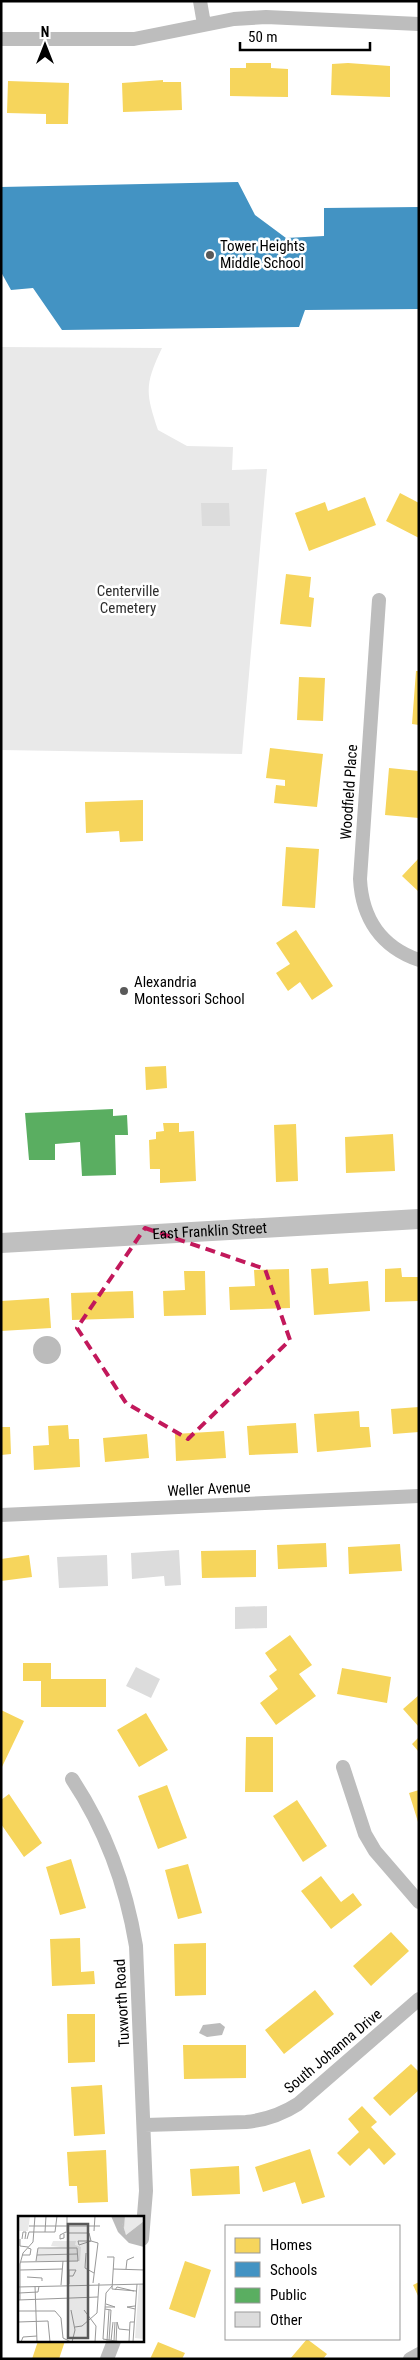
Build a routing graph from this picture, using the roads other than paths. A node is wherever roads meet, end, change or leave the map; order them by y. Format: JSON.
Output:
{"nodes":[{"id":1,"x":200,"y":1,"type":"edge"},
{"id":2,"x":204,"y":24,"type":"junction"},
{"id":3,"x":419,"y":24,"type":"edge"},
{"id":4,"x":1,"y":39,"type":"edge"},
{"id":5,"x":379,"y":600,"type":"dead end"},
{"id":6,"x":419,"y":960,"type":"edge"},
{"id":7,"x":419,"y":1219,"type":"edge"},
{"id":8,"x":1,"y":1243,"type":"edge"},
{"id":9,"x":419,"y":1496,"type":"edge"},
{"id":10,"x":1,"y":1515,"type":"edge"},
{"id":11,"x":343,"y":1767,"type":"dead end"},
{"id":12,"x":72,"y":1779,"type":"dead end"},
{"id":13,"x":419,"y":1902,"type":"edge"},
{"id":14,"x":419,"y":1999,"type":"edge"},
{"id":15,"x":144,"y":2125,"type":"junction"},
{"id":16,"x":144,"y":2216,"type":"edge"},
{"id":17,"x":114,"y":2342,"type":"edge"},
{"id":18,"x":419,"y":2354,"type":"edge"},
{"id":19,"x":107,"y":2359,"type":"edge"},
{"id":20,"x":410,"y":2359,"type":"edge"}],
"edges":[{"from":1,"to":2,"type":"street"},
{"from":2,"to":3,"type":"street"},
{"from":2,"to":4,"type":"street"},
{"from":5,"to":6,"type":"street","name":"Woodfield Place"},
{"from":7,"to":8,"type":"street","name":"East Franklin Street"},
{"from":9,"to":10,"type":"street","name":"Weller Avenue"},
{"from":11,"to":13,"type":"street"},
{"from":12,"to":15,"type":"street","name":"Tuxworth Road"},
{"from":14,"to":15,"type":"street","name":"South Johanna Drive"},
{"from":15,"to":16,"type":"street","name":"Tuxworth Road"},
{"from":17,"to":19,"type":"street"},
{"from":18,"to":20,"type":"street"}]}
